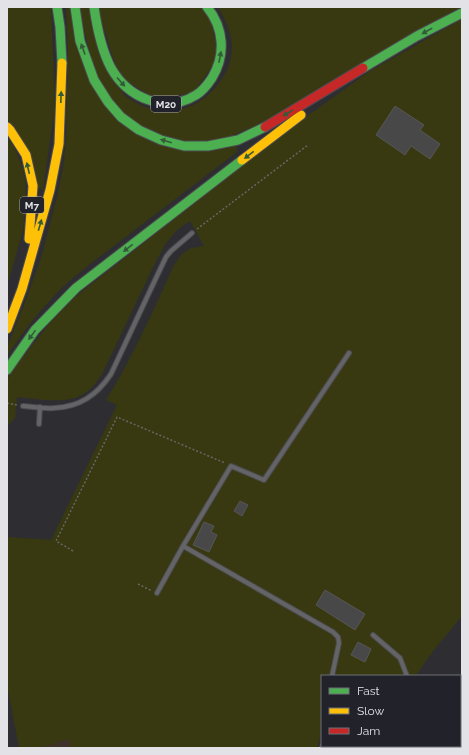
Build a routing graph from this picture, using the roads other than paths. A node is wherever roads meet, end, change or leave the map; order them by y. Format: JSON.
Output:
{"nodes":[{"id":1,"x":58,"y":7,"type":"edge"},
{"id":2,"x":76,"y":7,"type":"edge"},
{"id":3,"x":94,"y":7,"type":"edge"},
{"id":4,"x":207,"y":7,"type":"edge"},
{"id":5,"x":462,"y":14,"type":"edge"},
{"id":6,"x":357,"y":72,"type":"junction"},
{"id":7,"x":7,"y":127,"type":"edge"},
{"id":8,"x":192,"y":233,"type":"road end"},
{"id":9,"x":22,"y":289,"type":"junction"},
{"id":10,"x":7,"y":329,"type":"edge"},
{"id":11,"x":349,"y":353,"type":"dead end"},
{"id":12,"x":7,"y":370,"type":"edge"},
{"id":13,"x":23,"y":406,"type":"road end"},
{"id":14,"x":40,"y":407,"type":"junction"},
{"id":15,"x":39,"y":424,"type":"dead end"},
{"id":16,"x":183,"y":546,"type":"junction"},
{"id":17,"x":157,"y":593,"type":"road end"},
{"id":18,"x":373,"y":635,"type":"dead end"},
{"id":19,"x":332,"y":675,"type":"edge"},
{"id":20,"x":407,"y":675,"type":"edge"}],
"edges":[{"from":9,"to":1,"type":"highway","one_way":true},
{"from":6,"to":2,"type":"highway","one_way":true},
{"from":3,"to":4,"type":"highway","number":"M20","one_way":true},
{"from":5,"to":6,"type":"highway","one_way":true},
{"from":6,"to":12,"type":"highway","one_way":true},
{"from":9,"to":7,"type":"highway","number":"M7","one_way":true},
{"from":8,"to":14,"type":"lane"},
{"from":9,"to":10,"type":"highway"},
{"from":11,"to":16,"type":"lane"},
{"from":13,"to":14,"type":"lane"},
{"from":14,"to":15,"type":"lane"},
{"from":16,"to":17,"type":"lane"},
{"from":16,"to":19,"type":"lane"},
{"from":18,"to":20,"type":"lane"}]}
